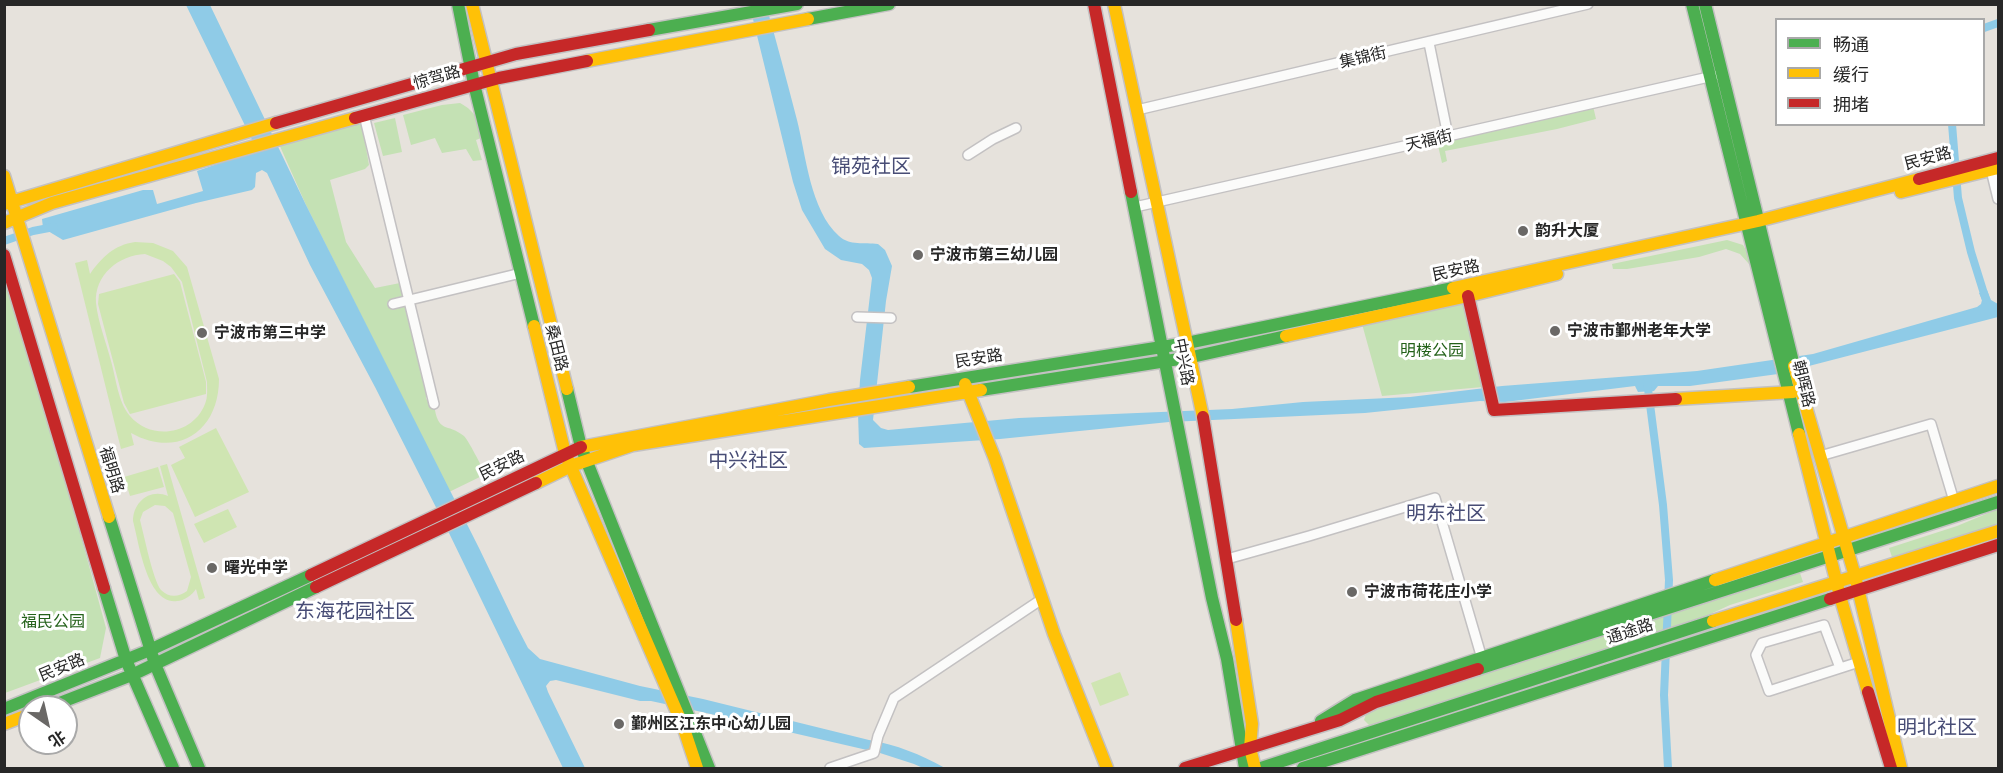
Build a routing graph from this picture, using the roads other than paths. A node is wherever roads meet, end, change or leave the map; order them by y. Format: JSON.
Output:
{"nodes":[{"id":1,"x":458,"y":4,"type":"edge"},
{"id":2,"x":472,"y":4,"type":"edge"},
{"id":3,"x":797,"y":4,"type":"edge"},
{"id":4,"x":889,"y":4,"type":"edge"},
{"id":5,"x":1094,"y":4,"type":"edge"},
{"id":6,"x":1114,"y":4,"type":"edge"},
{"id":7,"x":1588,"y":4,"type":"edge"},
{"id":8,"x":1692,"y":4,"type":"edge"},
{"id":9,"x":1705,"y":4,"type":"edge"},
{"id":10,"x":1429,"y":43,"type":"junction"},
{"id":11,"x":486,"y":63,"type":"junction"},
{"id":12,"x":472,"y":67,"type":"junction"},
{"id":13,"x":1716,"y":76,"type":"junction"},
{"id":14,"x":490,"y":80,"type":"junction"},
{"id":15,"x":474,"y":84,"type":"junction"},
{"id":16,"x":1137,"y":110,"type":"junction"},
{"id":17,"x":364,"y":116,"type":"junction"},
{"id":18,"x":1016,"y":128,"type":"dead end"},
{"id":19,"x":1448,"y":136,"type":"junction"},
{"id":20,"x":968,"y":156,"type":"dead end"},
{"id":21,"x":1998,"y":158,"type":"edge"},
{"id":22,"x":1995,"y":169,"type":"edge"},
{"id":23,"x":1972,"y":170,"type":"junction"},
{"id":24,"x":4,"y":176,"type":"edge"},
{"id":25,"x":1998,"y":199,"type":"edge"},
{"id":26,"x":8,"y":202,"type":"edge"},
{"id":27,"x":1157,"y":202,"type":"junction"},
{"id":28,"x":1135,"y":207,"type":"junction"},
{"id":29,"x":12,"y":221,"type":"edge"},
{"id":30,"x":1752,"y":225,"type":"junction"},
{"id":31,"x":5,"y":257,"type":"edge"},
{"id":32,"x":521,"y":273,"type":"junction"},
{"id":33,"x":4,"y":283,"type":"edge"},
{"id":34,"x":1468,"y":296,"type":"junction"},
{"id":35,"x":17,"y":298,"type":"junction"},
{"id":36,"x":408,"y":300,"type":"junction"},
{"id":37,"x":393,"y":303,"type":"dead end"},
{"id":38,"x":857,"y":317,"type":"dead end"},
{"id":39,"x":891,"y":318,"type":"dead end"},
{"id":40,"x":1187,"y":343,"type":"junction"},
{"id":41,"x":1163,"y":346,"type":"junction"},
{"id":42,"x":1190,"y":357,"type":"junction"},
{"id":43,"x":1166,"y":360,"type":"junction"},
{"id":44,"x":963,"y":378,"type":"junction"},
{"id":45,"x":1793,"y":387,"type":"junction"},
{"id":46,"x":968,"y":392,"type":"junction"},
{"id":47,"x":434,"y":404,"type":"dead end"},
{"id":48,"x":581,"y":447,"type":"junction"},
{"id":49,"x":565,"y":453,"type":"junction"},
{"id":50,"x":1820,"y":456,"type":"junction"},
{"id":51,"x":587,"y":460,"type":"junction"},
{"id":52,"x":571,"y":466,"type":"junction"},
{"id":53,"x":1998,"y":486,"type":"edge"},
{"id":54,"x":1954,"y":501,"type":"junction"},
{"id":55,"x":1998,"y":502,"type":"edge"},
{"id":56,"x":464,"y":510,"type":"junction"},
{"id":57,"x":426,"y":528,"type":"junction"},
{"id":58,"x":1998,"y":531,"type":"edge"},
{"id":59,"x":1844,"y":537,"type":"junction"},
{"id":60,"x":1998,"y":545,"type":"edge"},
{"id":61,"x":1828,"y":549,"type":"junction"},
{"id":62,"x":1848,"y":550,"type":"junction"},
{"id":63,"x":1227,"y":559,"type":"junction"},
{"id":64,"x":1855,"y":576,"type":"junction"},
{"id":65,"x":1836,"y":582,"type":"junction"},
{"id":66,"x":1858,"y":590,"type":"junction"},
{"id":67,"x":1688,"y":595,"type":"junction"},
{"id":68,"x":1840,"y":596,"type":"junction"},
{"id":69,"x":1042,"y":599,"type":"junction"},
{"id":70,"x":150,"y":650,"type":"junction"},
{"id":71,"x":126,"y":660,"type":"junction"},
{"id":72,"x":1859,"y":662,"type":"junction"},
{"id":73,"x":1483,"y":663,"type":"junction"},
{"id":74,"x":154,"y":664,"type":"junction"},
{"id":75,"x":1840,"y":668,"type":"junction"},
{"id":76,"x":132,"y":675,"type":"junction"},
{"id":77,"x":670,"y":685,"type":"junction"},
{"id":78,"x":78,"y":696,"type":"edge"},
{"id":79,"x":4,"y":709,"type":"edge"},
{"id":80,"x":687,"y":725,"type":"junction"},
{"id":81,"x":1247,"y":749,"type":"junction"},
{"id":82,"x":173,"y":768,"type":"edge"},
{"id":83,"x":200,"y":768,"type":"edge"},
{"id":84,"x":697,"y":768,"type":"edge"},
{"id":85,"x":709,"y":768,"type":"edge"},
{"id":86,"x":830,"y":768,"type":"edge"},
{"id":87,"x":1107,"y":768,"type":"edge"},
{"id":88,"x":1185,"y":768,"type":"edge"},
{"id":89,"x":1240,"y":768,"type":"edge"},
{"id":90,"x":1245,"y":768,"type":"edge"},
{"id":91,"x":1267,"y":768,"type":"edge"},
{"id":92,"x":1303,"y":768,"type":"edge"},
{"id":93,"x":1891,"y":768,"type":"edge"},
{"id":94,"x":1901,"y":768,"type":"edge"}],
"edges":[{"from":1,"to":12,"type":"main road","name":"桑田路"},
{"from":2,"to":11,"type":"main road","name":"桑田路"},
{"from":3,"to":11,"type":"main road","name":"惊驾路"},
{"from":4,"to":14,"type":"main road","name":"惊驾路"},
{"from":5,"to":28,"type":"main road","name":"中兴路"},
{"from":6,"to":16,"type":"main road","name":"中兴路"},
{"from":7,"to":10,"type":"street","name":"集锦街"},
{"from":8,"to":13,"type":"main road","name":"朝晖路"},
{"from":9,"to":13,"type":"main road","name":"朝晖路"},
{"from":10,"to":16,"type":"street","name":"集锦街"},
{"from":10,"to":19,"type":"street"},
{"from":11,"to":12,"type":"main road","name":"惊驾路"},
{"from":11,"to":14,"type":"main road","name":"桑田路"},
{"from":12,"to":15,"type":"main road","name":"桑田路"},
{"from":12,"to":26,"type":"main road","name":"惊驾路"},
{"from":13,"to":19,"type":"street","name":"天福街"},
{"from":13,"to":30,"type":"main road","name":"朝晖路"},
{"from":14,"to":15,"type":"main road","name":"惊驾路"},
{"from":14,"to":48,"type":"main road","name":"桑田路"},
{"from":15,"to":17,"type":"main road","name":"惊驾路"},
{"from":15,"to":32,"type":"main road","name":"桑田路"},
{"from":16,"to":27,"type":"main road","name":"中兴路"},
{"from":17,"to":29,"type":"main road","name":"惊驾路"},
{"from":17,"to":36,"type":"street"},
{"from":18,"to":20,"type":"street"},
{"from":19,"to":27,"type":"street","name":"天福街"},
{"from":21,"to":23,"type":"main road","name":"民安路"},
{"from":22,"to":23,"type":"main road","name":"民安路"},
{"from":22,"to":25,"type":"street"},
{"from":23,"to":30,"type":"main road","name":"民安路"},
{"from":24,"to":26,"type":"main road","name":"福明路"},
{"from":26,"to":29,"type":"main road","name":"福明路"},
{"from":27,"to":28,"type":"street","name":"天福街"},
{"from":27,"to":40,"type":"main road","name":"中兴路"},
{"from":28,"to":41,"type":"main road","name":"中兴路"},
{"from":29,"to":70,"type":"main road","name":"福明路"},
{"from":30,"to":34,"type":"main road","name":"民安路"},
{"from":30,"to":40,"type":"main road","name":"民安路"},
{"from":30,"to":45,"type":"main road","name":"朝晖路"},
{"from":30,"to":45,"type":"main road","name":"朝晖路"},
{"from":31,"to":35,"type":"main road"},
{"from":32,"to":36,"type":"street"},
{"from":32,"to":49,"type":"main road","name":"桑田路"},
{"from":33,"to":35,"type":"main road"},
{"from":34,"to":42,"type":"main road","name":"民安路"},
{"from":34,"to":45,"type":"main road"},
{"from":35,"to":71,"type":"main road"},
{"from":36,"to":37,"type":"street"},
{"from":36,"to":47,"type":"street"},
{"from":38,"to":39,"type":"street"},
{"from":40,"to":41,"type":"main road","name":"民安路"},
{"from":40,"to":42,"type":"main road","name":"中兴路"},
{"from":41,"to":43,"type":"main road","name":"中兴路"},
{"from":41,"to":44,"type":"main road","name":"民安路"},
{"from":42,"to":43,"type":"main road","name":"民安路"},
{"from":42,"to":63,"type":"main road","name":"中兴路"},
{"from":43,"to":46,"type":"main road","name":"民安路"},
{"from":43,"to":81,"type":"main road","name":"中兴路"},
{"from":44,"to":46,"type":"main road"},
{"from":44,"to":48,"type":"main road","name":"民安路"},
{"from":45,"to":50,"type":"main road","name":"朝晖路"},
{"from":45,"to":61,"type":"main road","name":"朝晖路"},
{"from":46,"to":51,"type":"main road","name":"民安路"},
{"from":46,"to":69,"type":"main road"},
{"from":48,"to":49,"type":"main road","name":"民安路"},
{"from":48,"to":51,"type":"main road","name":"桑田路"},
{"from":49,"to":52,"type":"main road","name":"桑田路"},
{"from":49,"to":56,"type":"main road","name":"民安路"},
{"from":50,"to":54,"type":"street"},
{"from":50,"to":59,"type":"main road","name":"朝晖路"},
{"from":51,"to":52,"type":"main road","name":"民安路"},
{"from":51,"to":77,"type":"main road","name":"桑田路"},
{"from":52,"to":56,"type":"main road","name":"民安路"},
{"from":52,"to":77,"type":"main road","name":"桑田路"},
{"from":53,"to":54,"type":"main road","name":"通途路"},
{"from":54,"to":59,"type":"main road","name":"通途路"},
{"from":55,"to":62,"type":"main road","name":"通途路"},
{"from":56,"to":57,"type":"main road","name":"民安路"},
{"from":57,"to":70,"type":"main road","name":"民安路"},
{"from":57,"to":74,"type":"main road","name":"民安路"},
{"from":58,"to":64,"type":"main road","name":"通途路"},
{"from":59,"to":61,"type":"main road","name":"通途路"},
{"from":59,"to":62,"type":"main road","name":"朝晖路"},
{"from":60,"to":66,"type":"main road","name":"通途路"},
{"from":61,"to":62,"type":"main road","name":"通途路"},
{"from":61,"to":65,"type":"main road","name":"朝晖路"},
{"from":61,"to":67,"type":"main road","name":"通途路"},
{"from":62,"to":64,"type":"main road","name":"朝晖路"},
{"from":63,"to":73,"type":"street"},
{"from":63,"to":81,"type":"main road","name":"中兴路"},
{"from":64,"to":65,"type":"main road","name":"通途路"},
{"from":64,"to":66,"type":"main road","name":"朝晖路"},
{"from":65,"to":68,"type":"main road","name":"朝晖路"},
{"from":65,"to":91,"type":"main road","name":"通途路"},
{"from":66,"to":68,"type":"main road","name":"通途路"},
{"from":66,"to":94,"type":"main road","name":"朝晖路"},
{"from":67,"to":73,"type":"main road","name":"通途路"},
{"from":67,"to":73,"type":"main road","name":"通途路"},
{"from":68,"to":72,"type":"main road","name":"朝晖路"},
{"from":68,"to":92,"type":"main road","name":"通途路"},
{"from":69,"to":86,"type":"street"},
{"from":69,"to":87,"type":"main road"},
{"from":70,"to":71,"type":"main road","name":"民安路"},
{"from":70,"to":74,"type":"main road","name":"福明路"},
{"from":71,"to":76,"type":"main road"},
{"from":71,"to":79,"type":"main road","name":"民安路"},
{"from":72,"to":75,"type":"street"},
{"from":72,"to":93,"type":"main road","name":"朝晖路"},
{"from":73,"to":81,"type":"main road","name":"通途路"},
{"from":74,"to":76,"type":"main road","name":"民安路"},
{"from":74,"to":83,"type":"main road","name":"福明路"},
{"from":75,"to":75,"type":"street"},
{"from":76,"to":78,"type":"main road","name":"民安路"},
{"from":76,"to":82,"type":"main road"},
{"from":77,"to":80,"type":"main road"},
{"from":80,"to":84,"type":"main road"},
{"from":80,"to":85,"type":"main road"},
{"from":81,"to":88,"type":"main road","name":"通途路"},
{"from":81,"to":89,"type":"main road","name":"中兴路"},
{"from":81,"to":90,"type":"main road","name":"中兴路"},
{"from":81,"to":91,"type":"main road","name":"中兴路"}]}
